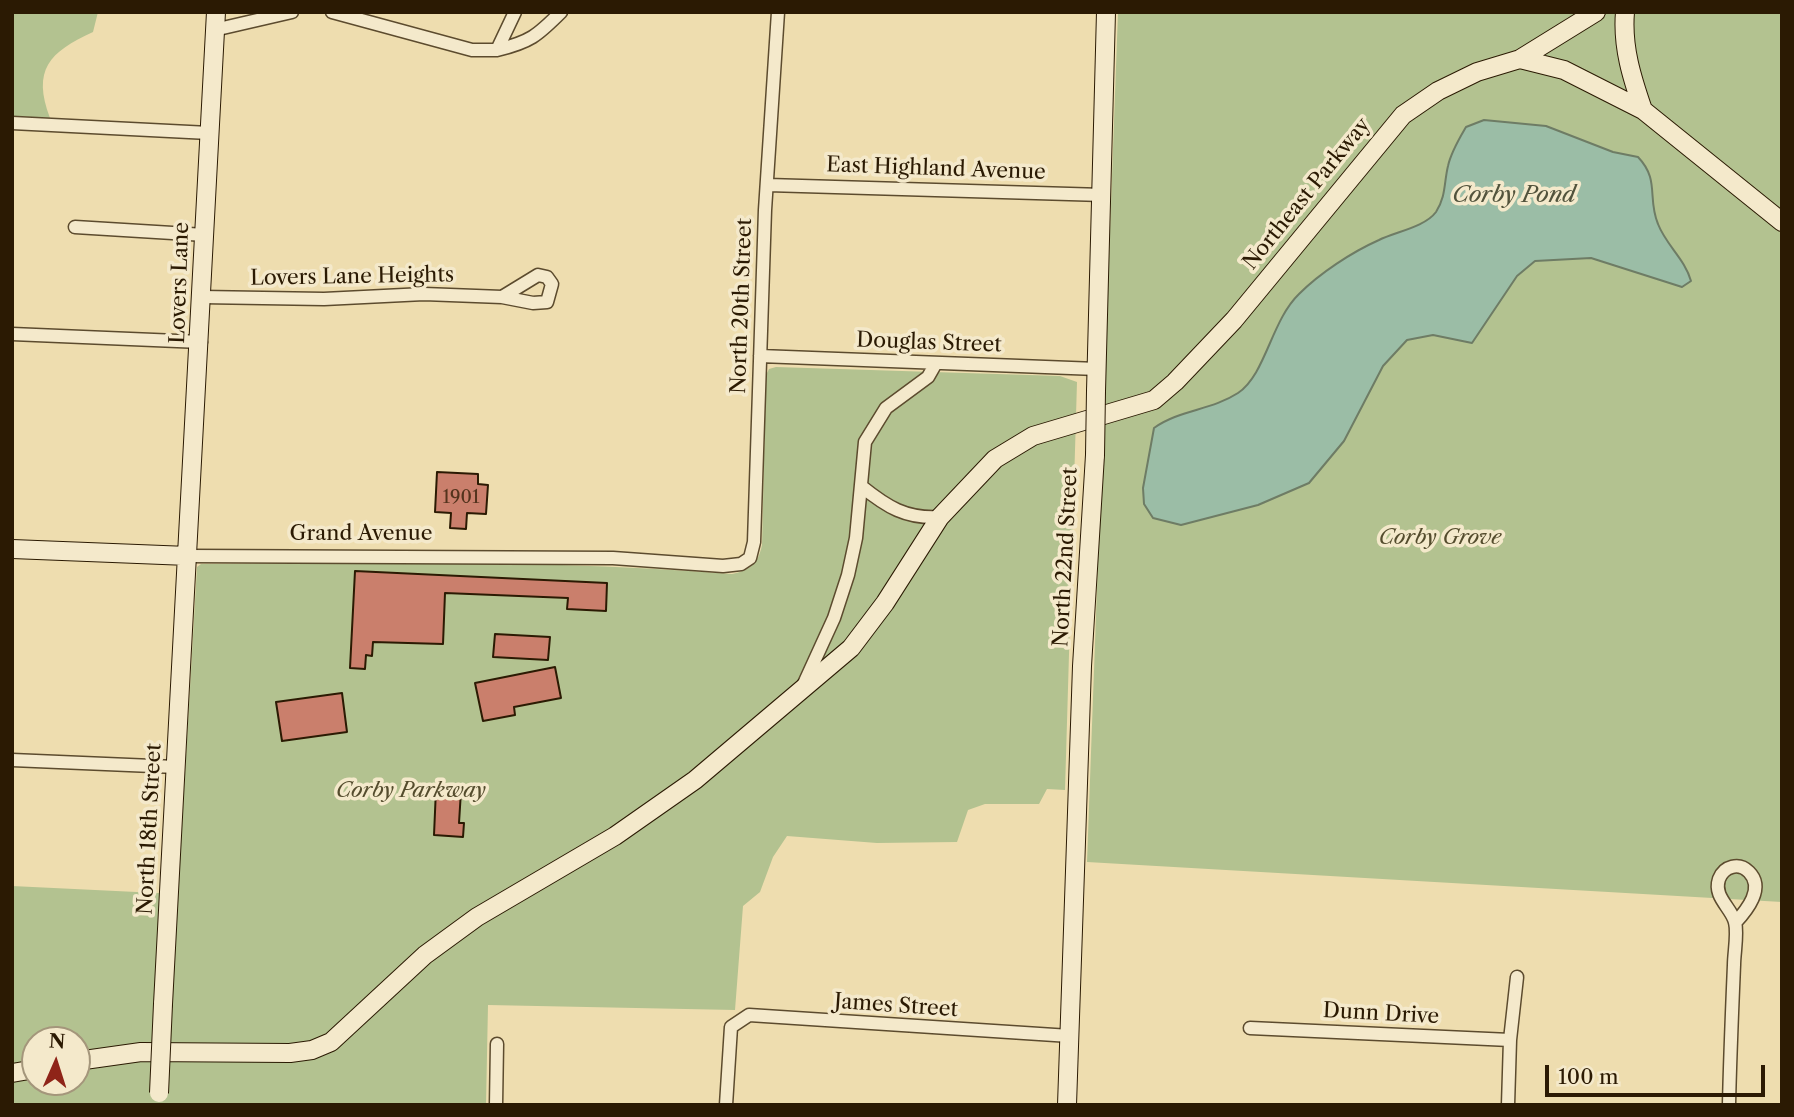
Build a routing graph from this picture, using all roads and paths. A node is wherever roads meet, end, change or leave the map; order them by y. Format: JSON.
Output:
{"nodes":[{"id":1,"x":292,"y":12,"type":"edge"},
{"id":2,"x":332,"y":12,"type":"edge"},
{"id":3,"x":514,"y":12,"type":"edge"},
{"id":4,"x":778,"y":12,"type":"edge"},
{"id":5,"x":1106,"y":12,"type":"edge"},
{"id":6,"x":1597,"y":12,"type":"edge"},
{"id":7,"x":1625,"y":12,"type":"edge"},
{"id":8,"x":559,"y":13,"type":"edge"},
{"id":9,"x":215,"y":21,"type":"edge"},
{"id":10,"x":497,"y":50,"type":"junction"},
{"id":11,"x":1520,"y":59,"type":"junction"},
{"id":12,"x":1643,"y":110,"type":"junction"},
{"id":13,"x":12,"y":123,"type":"edge"},
{"id":14,"x":209,"y":133,"type":"junction"},
{"id":15,"x":768,"y":185,"type":"junction"},
{"id":16,"x":1103,"y":195,"type":"junction"},
{"id":17,"x":1782,"y":222,"type":"edge"},
{"id":18,"x":75,"y":228,"type":"dead end"},
{"id":19,"x":205,"y":235,"type":"junction"},
{"id":20,"x":202,"y":297,"type":"junction"},
{"id":21,"x":502,"y":297,"type":"dead end"},
{"id":22,"x":12,"y":334,"type":"edge"},
{"id":23,"x":201,"y":342,"type":"junction"},
{"id":24,"x":760,"y":356,"type":"junction"},
{"id":25,"x":936,"y":363,"type":"junction"},
{"id":26,"x":1097,"y":369,"type":"junction"},
{"id":27,"x":862,"y":486,"type":"junction"},
{"id":28,"x":940,"y":516,"type":"junction"},
{"id":29,"x":12,"y":549,"type":"edge"},
{"id":30,"x":188,"y":556,"type":"junction"},
{"id":31,"x":709,"y":565,"type":"joint"},
{"id":32,"x":801,"y":691,"type":"junction"},
{"id":33,"x":12,"y":760,"type":"edge"},
{"id":34,"x":176,"y":767,"type":"junction"},
{"id":35,"x":1735,"y":923,"type":"dead end"},
{"id":36,"x":1517,"y":977,"type":"dead end"},
{"id":37,"x":1250,"y":1028,"type":"dead end"},
{"id":38,"x":1070,"y":1036,"type":"junction"},
{"id":39,"x":1510,"y":1040,"type":"junction"},
{"id":40,"x":497,"y":1044,"type":"dead end"},
{"id":41,"x":91,"y":1059,"type":"edge"},
{"id":42,"x":159,"y":1099,"type":"edge"},
{"id":43,"x":496,"y":1105,"type":"edge"},
{"id":44,"x":726,"y":1105,"type":"edge"},
{"id":45,"x":1067,"y":1105,"type":"edge"},
{"id":46,"x":1508,"y":1105,"type":"edge"},
{"id":47,"x":1728,"y":1105,"type":"edge"}],
"edges":[{"from":1,"to":9,"type":"street"},
{"from":2,"to":10,"type":"street"},
{"from":3,"to":10,"type":"street"},
{"from":4,"to":15,"type":"street","name":"North 20th Street"},
{"from":5,"to":16,"type":"street","name":"North 22nd Street"},
{"from":6,"to":11,"type":"street","name":"Northeast Parkway"},
{"from":7,"to":12,"type":"street"},
{"from":8,"to":10,"type":"street"},
{"from":9,"to":14,"type":"street","name":"Lovers Lane"},
{"from":11,"to":12,"type":"street"},
{"from":11,"to":28,"type":"street","name":"Northeast Parkway"},
{"from":12,"to":17,"type":"street"},
{"from":13,"to":14,"type":"street"},
{"from":14,"to":19,"type":"street","name":"Lovers Lane"},
{"from":15,"to":16,"type":"street","name":"East Highland Avenue"},
{"from":15,"to":24,"type":"street","name":"North 20th Street"},
{"from":16,"to":26,"type":"street","name":"North 22nd Street"},
{"from":18,"to":19,"type":"street"},
{"from":19,"to":20,"type":"street","name":"Lovers Lane"},
{"from":20,"to":21,"type":"street","name":"Lovers Lane Heights"},
{"from":20,"to":23,"type":"street","name":"Lovers Lane"},
{"from":22,"to":23,"type":"street"},
{"from":23,"to":30,"type":"street","name":"Lovers Lane"},
{"from":24,"to":25,"type":"street","name":"Douglas Street"},
{"from":24,"to":31,"type":"street","name":"North 20th Street"},
{"from":25,"to":26,"type":"street","name":"Douglas Street"},
{"from":25,"to":27,"type":"street"},
{"from":26,"to":38,"type":"street","name":"North 22nd Street","bridge":true},
{"from":27,"to":28,"type":"street"},
{"from":27,"to":32,"type":"street"},
{"from":28,"to":32,"type":"street"},
{"from":29,"to":30,"type":"street","name":"Grand Avenue"},
{"from":30,"to":31,"type":"street","name":"Grand Avenue"},
{"from":30,"to":34,"type":"street","name":"North 18th Street"},
{"from":32,"to":41,"type":"street"},
{"from":33,"to":34,"type":"street"},
{"from":34,"to":42,"type":"street","name":"North 18th Street","bridge":true},
{"from":35,"to":47,"type":"street"},
{"from":36,"to":39,"type":"street"},
{"from":37,"to":39,"type":"street","name":"Dunn Drive"},
{"from":38,"to":44,"type":"street","name":"James Street"},
{"from":38,"to":45,"type":"street","name":"North 22nd Street"},
{"from":39,"to":46,"type":"street"},
{"from":40,"to":43,"type":"street"}]}
